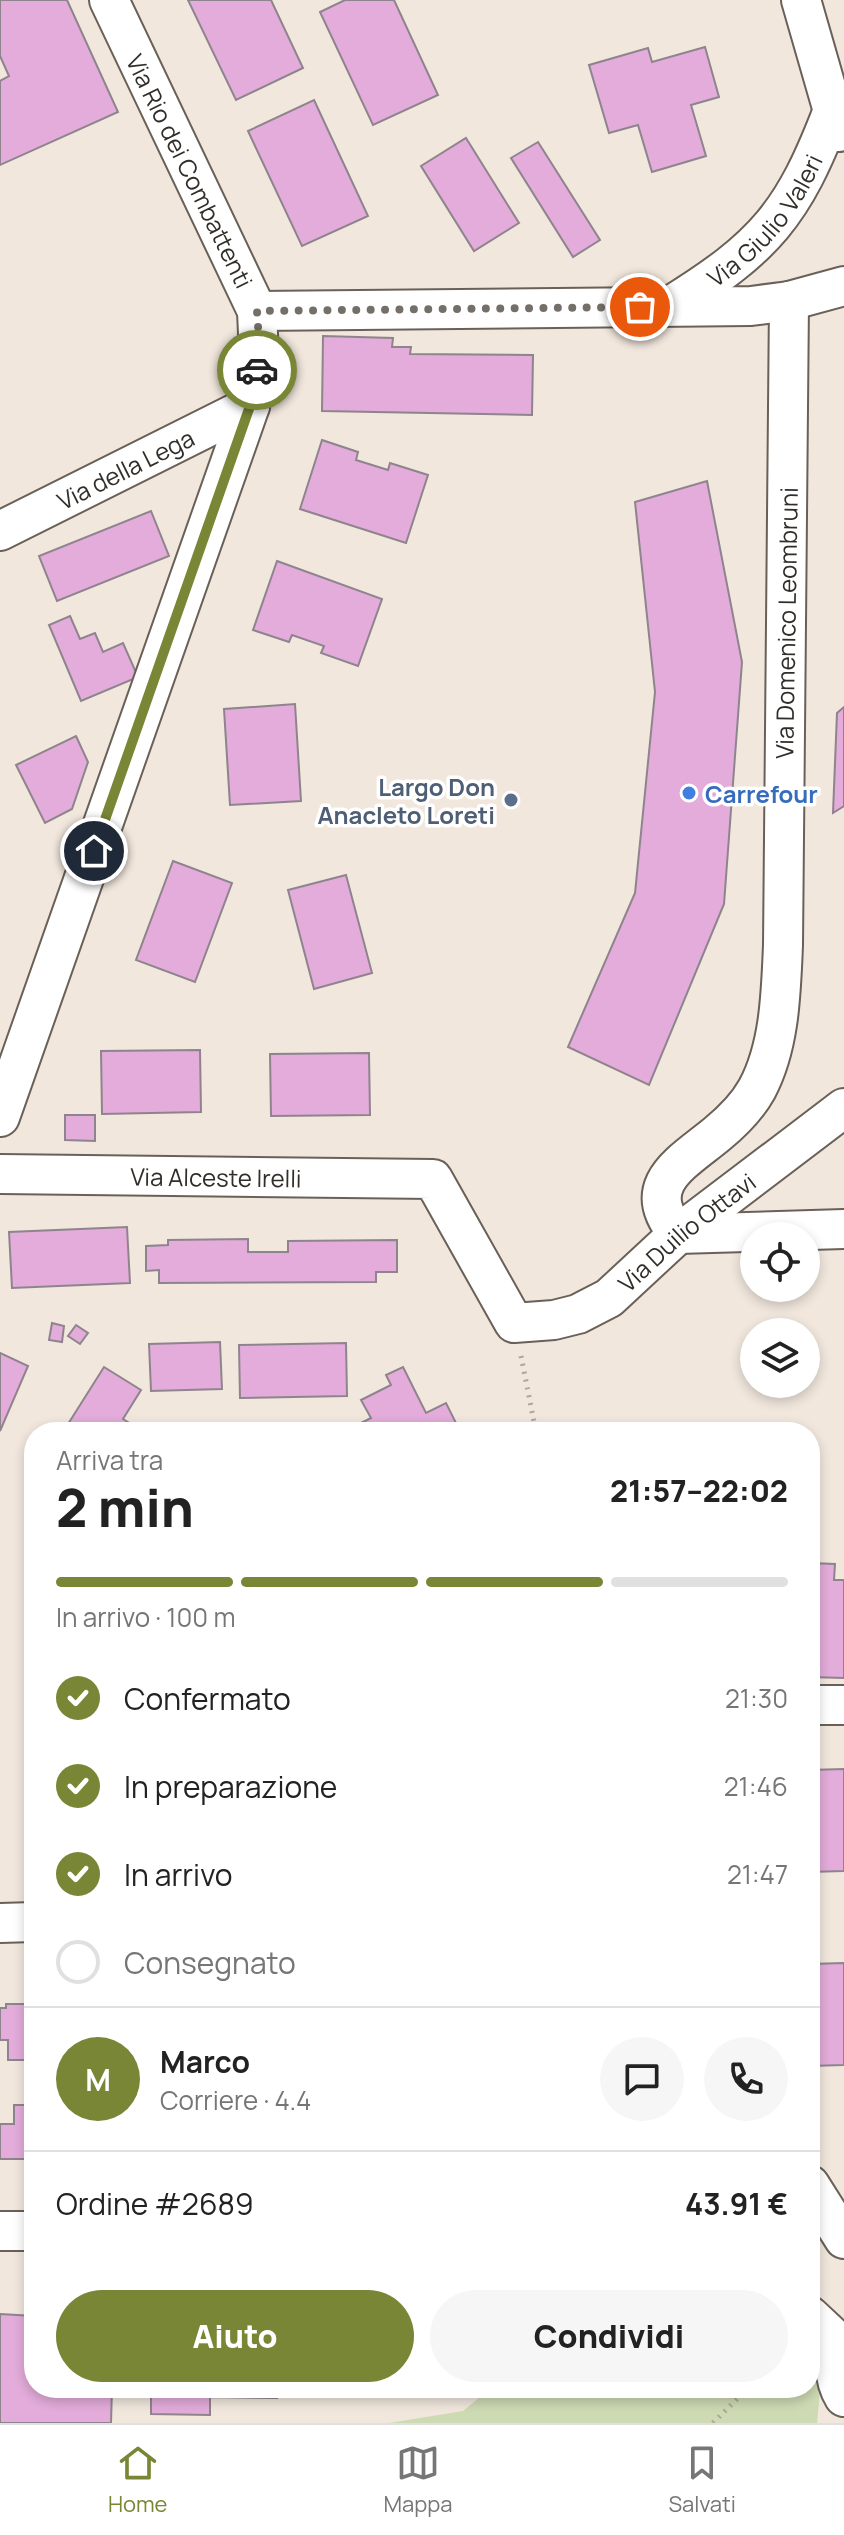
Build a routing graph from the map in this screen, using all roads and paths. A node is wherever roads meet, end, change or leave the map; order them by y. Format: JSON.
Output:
{"nodes":[{"id":1,"x":109,"y":0,"type":"edge"},
{"id":2,"x":801,"y":0,"type":"edge"},
{"id":3,"x":833,"y":110,"type":"junction"},
{"id":4,"x":844,"y":151,"type":"edge"},
{"id":5,"x":844,"y":286,"type":"edge"},
{"id":6,"x":789,"y":301,"type":"junction"},
{"id":7,"x":670,"y":306,"type":"junction"},
{"id":8,"x":257,"y":311,"type":"junction"},
{"id":9,"x":250,"y":406,"type":"junction"},
{"id":10,"x":0,"y":531,"type":"edge"},
{"id":11,"x":844,"y":1108,"type":"edge"},
{"id":12,"x":0,"y":1117,"type":"edge"},
{"id":13,"x":0,"y":1174,"type":"edge"},
{"id":14,"x":844,"y":1229,"type":"edge"},
{"id":15,"x":678,"y":1234,"type":"junction"},
{"id":16,"x":514,"y":1323,"type":"junction"},
{"id":17,"x":534,"y":1422,"type":"edge"},
{"id":18,"x":820,"y":1705,"type":"edge"},
{"id":19,"x":844,"y":1705,"type":"edge"},
{"id":20,"x":24,"y":1922,"type":"edge"},
{"id":21,"x":0,"y":1923,"type":"edge"},
{"id":22,"x":820,"y":2201,"type":"edge"},
{"id":23,"x":0,"y":2231,"type":"edge"},
{"id":24,"x":24,"y":2231,"type":"edge"},
{"id":25,"x":844,"y":2239,"type":"edge"},
{"id":26,"x":820,"y":2324,"type":"edge"},
{"id":27,"x":843,"y":2343,"type":"edge"},
{"id":28,"x":844,"y":2397,"type":"edge"},
{"id":29,"x":738,"y":2398,"type":"edge"},
{"id":30,"x":713,"y":2423,"type":"edge"}],
"edges":[{"from":1,"to":8,"type":"street","name":"Via Rio dei Combattenti"},
{"from":2,"to":3,"type":"street","name":"Via Giulio Valeri"},
{"from":3,"to":4,"type":"street","name":"Via Giulio Valeri"},
{"from":3,"to":7,"type":"street","name":"Via Giulio Valeri"},
{"from":5,"to":6,"type":"street"},
{"from":6,"to":7,"type":"street"},
{"from":6,"to":15,"type":"street","name":"Via Domenico Leombruni"},
{"from":7,"to":8,"type":"street"},
{"from":8,"to":9,"type":"street","name":"Via Rio dei Combattenti"},
{"from":9,"to":10,"type":"street","name":"Via della Lega"},
{"from":9,"to":12,"type":"street","name":"Via Rio dei Combattenti"},
{"from":11,"to":15,"type":"street","name":"Via Duilio Ottavi"},
{"from":13,"to":16,"type":"street","name":"Via Alceste Irelli"},
{"from":14,"to":15,"type":"street"},
{"from":15,"to":16,"type":"street","name":"Via Duilio Ottavi"},
{"from":16,"to":17,"type":"path"},
{"from":18,"to":19,"type":"street"},
{"from":20,"to":21,"type":"street"},
{"from":22,"to":25,"type":"street"},
{"from":23,"to":24,"type":"street"},
{"from":26,"to":27,"type":"street"},
{"from":27,"to":28,"type":"street"},
{"from":29,"to":30,"type":"path"}]}
